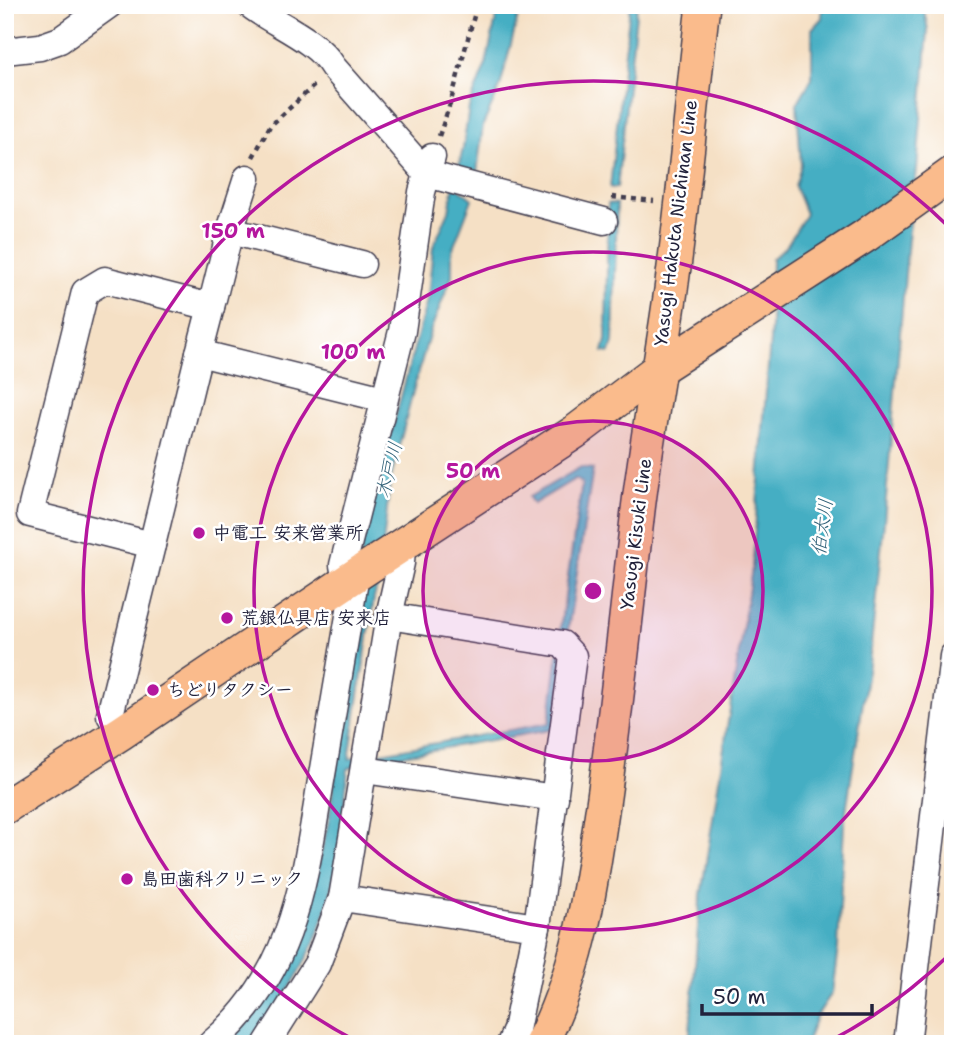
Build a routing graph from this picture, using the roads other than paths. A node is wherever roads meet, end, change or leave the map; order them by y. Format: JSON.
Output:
{"nodes":[{"id":1,"x":109,"y":5,"type":"edge"},
{"id":2,"x":250,"y":5,"type":"edge"},
{"id":3,"x":703,"y":5,"type":"edge"},
{"id":4,"x":5,"y":51,"type":"edge"},
{"id":5,"x":431,"y":169,"type":"junction"},
{"id":6,"x":953,"y":173,"type":"edge"},
{"id":7,"x":247,"y":178,"type":"road end"},
{"id":8,"x":604,"y":221,"type":"dead end"},
{"id":9,"x":230,"y":231,"type":"junction"},
{"id":10,"x":362,"y":264,"type":"dead end"},
{"id":11,"x":211,"y":307,"type":"junction"},
{"id":12,"x":199,"y":353,"type":"junction"},
{"id":13,"x":657,"y":370,"type":"junction"},
{"id":14,"x":372,"y":396,"type":"dead end"},
{"id":15,"x":152,"y":545,"type":"junction"},
{"id":16,"x":396,"y":550,"type":"junction"},
{"id":17,"x":354,"y":576,"type":"junction"},
{"id":18,"x":389,"y":616,"type":"junction"},
{"id":19,"x":953,"y":656,"type":"edge"},
{"id":20,"x":121,"y":733,"type":"junction"},
{"id":21,"x":364,"y":770,"type":"junction"},
{"id":22,"x":555,"y":798,"type":"junction"},
{"id":23,"x":5,"y":807,"type":"edge"},
{"id":24,"x":342,"y":898,"type":"junction"},
{"id":25,"x":537,"y":927,"type":"junction"},
{"id":26,"x":211,"y":1044,"type":"edge"},
{"id":27,"x":268,"y":1044,"type":"edge"},
{"id":28,"x":510,"y":1044,"type":"edge"},
{"id":29,"x":541,"y":1044,"type":"edge"},
{"id":30,"x":907,"y":1044,"type":"edge"}],
"edges":[{"from":1,"to":4,"type":"street"},
{"from":2,"to":5,"type":"street"},
{"from":3,"to":13,"type":"main road","name":"Yasugi Hakuta Nichinan Line"},
{"from":5,"to":8,"type":"street"},
{"from":5,"to":17,"type":"street"},
{"from":6,"to":13,"type":"main road"},
{"from":7,"to":9,"type":"street"},
{"from":9,"to":10,"type":"street"},
{"from":9,"to":11,"type":"street"},
{"from":11,"to":12,"type":"street"},
{"from":11,"to":15,"type":"street"},
{"from":12,"to":14,"type":"street"},
{"from":12,"to":15,"type":"street"},
{"from":13,"to":16,"type":"main road","name":"Yasugi Hakuta Nichinan Line"},
{"from":13,"to":29,"type":"main road","name":"Yasugi Kisuki Line"},
{"from":15,"to":20,"type":"street"},
{"from":16,"to":17,"type":"main road","name":"Yasugi Hakuta Nichinan Line"},
{"from":16,"to":18,"type":"street"},
{"from":17,"to":20,"type":"main road","name":"Yasugi Hakuta Nichinan Line"},
{"from":17,"to":26,"type":"street"},
{"from":18,"to":21,"type":"street"},
{"from":18,"to":22,"type":"street"},
{"from":19,"to":30,"type":"street"},
{"from":20,"to":23,"type":"main road","name":"Yasugi Hakuta Nichinan Line"},
{"from":21,"to":22,"type":"street"},
{"from":21,"to":24,"type":"street"},
{"from":22,"to":25,"type":"street"},
{"from":24,"to":25,"type":"street"},
{"from":24,"to":27,"type":"street"},
{"from":25,"to":28,"type":"street"}]}
